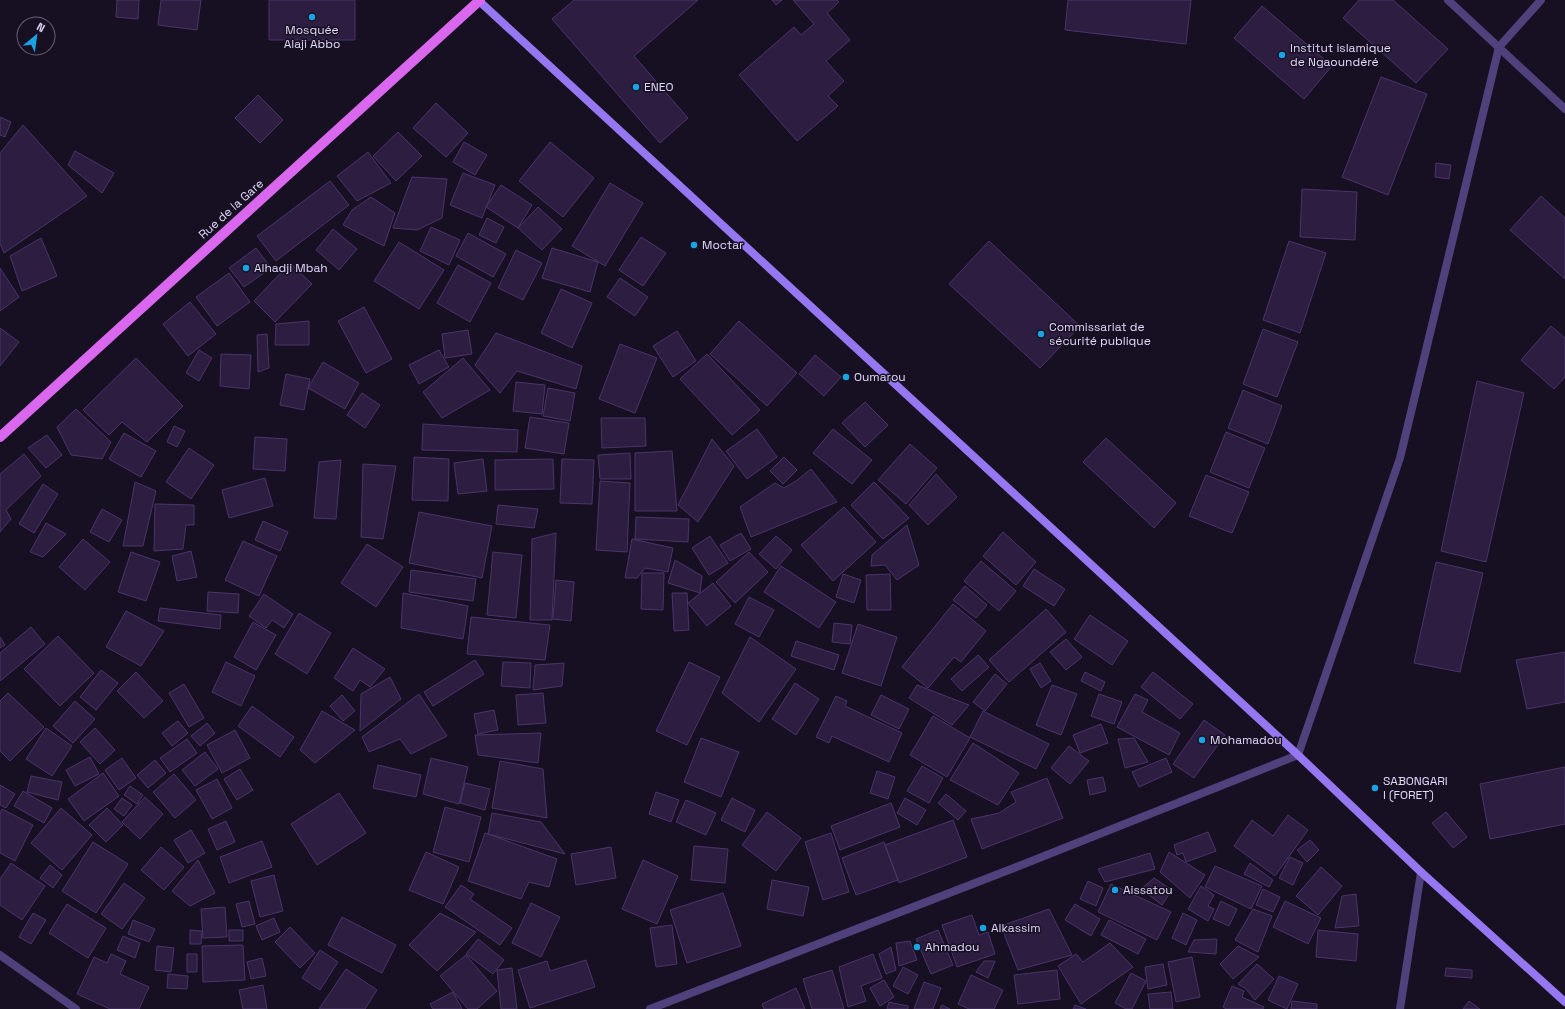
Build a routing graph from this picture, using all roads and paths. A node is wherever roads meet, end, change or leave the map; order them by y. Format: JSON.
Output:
{"nodes":[{"id":1,"x":479,"y":0,"type":"edge"},
{"id":2,"x":1448,"y":0,"type":"edge"},
{"id":3,"x":1541,"y":0,"type":"edge"},
{"id":4,"x":1499,"y":48,"type":"junction"},
{"id":5,"x":1565,"y":109,"type":"edge"},
{"id":6,"x":0,"y":438,"type":"edge"},
{"id":7,"x":1298,"y":755,"type":"junction"},
{"id":8,"x":1421,"y":872,"type":"junction"},
{"id":9,"x":1,"y":958,"type":"edge"},
{"id":10,"x":1565,"y":1002,"type":"edge"},
{"id":11,"x":76,"y":1009,"type":"edge"},
{"id":12,"x":650,"y":1009,"type":"edge"},
{"id":13,"x":1400,"y":1009,"type":"edge"}],
"edges":[{"from":1,"to":6,"type":"main road","name":"Rue de la Gare"},
{"from":1,"to":7,"type":"street"},
{"from":2,"to":4,"type":"street"},
{"from":3,"to":4,"type":"street"},
{"from":4,"to":5,"type":"street"},
{"from":4,"to":7,"type":"street"},
{"from":7,"to":8,"type":"street"},
{"from":7,"to":12,"type":"street"},
{"from":8,"to":10,"type":"street"},
{"from":8,"to":13,"type":"street"},
{"from":9,"to":11,"type":"street"}]}
